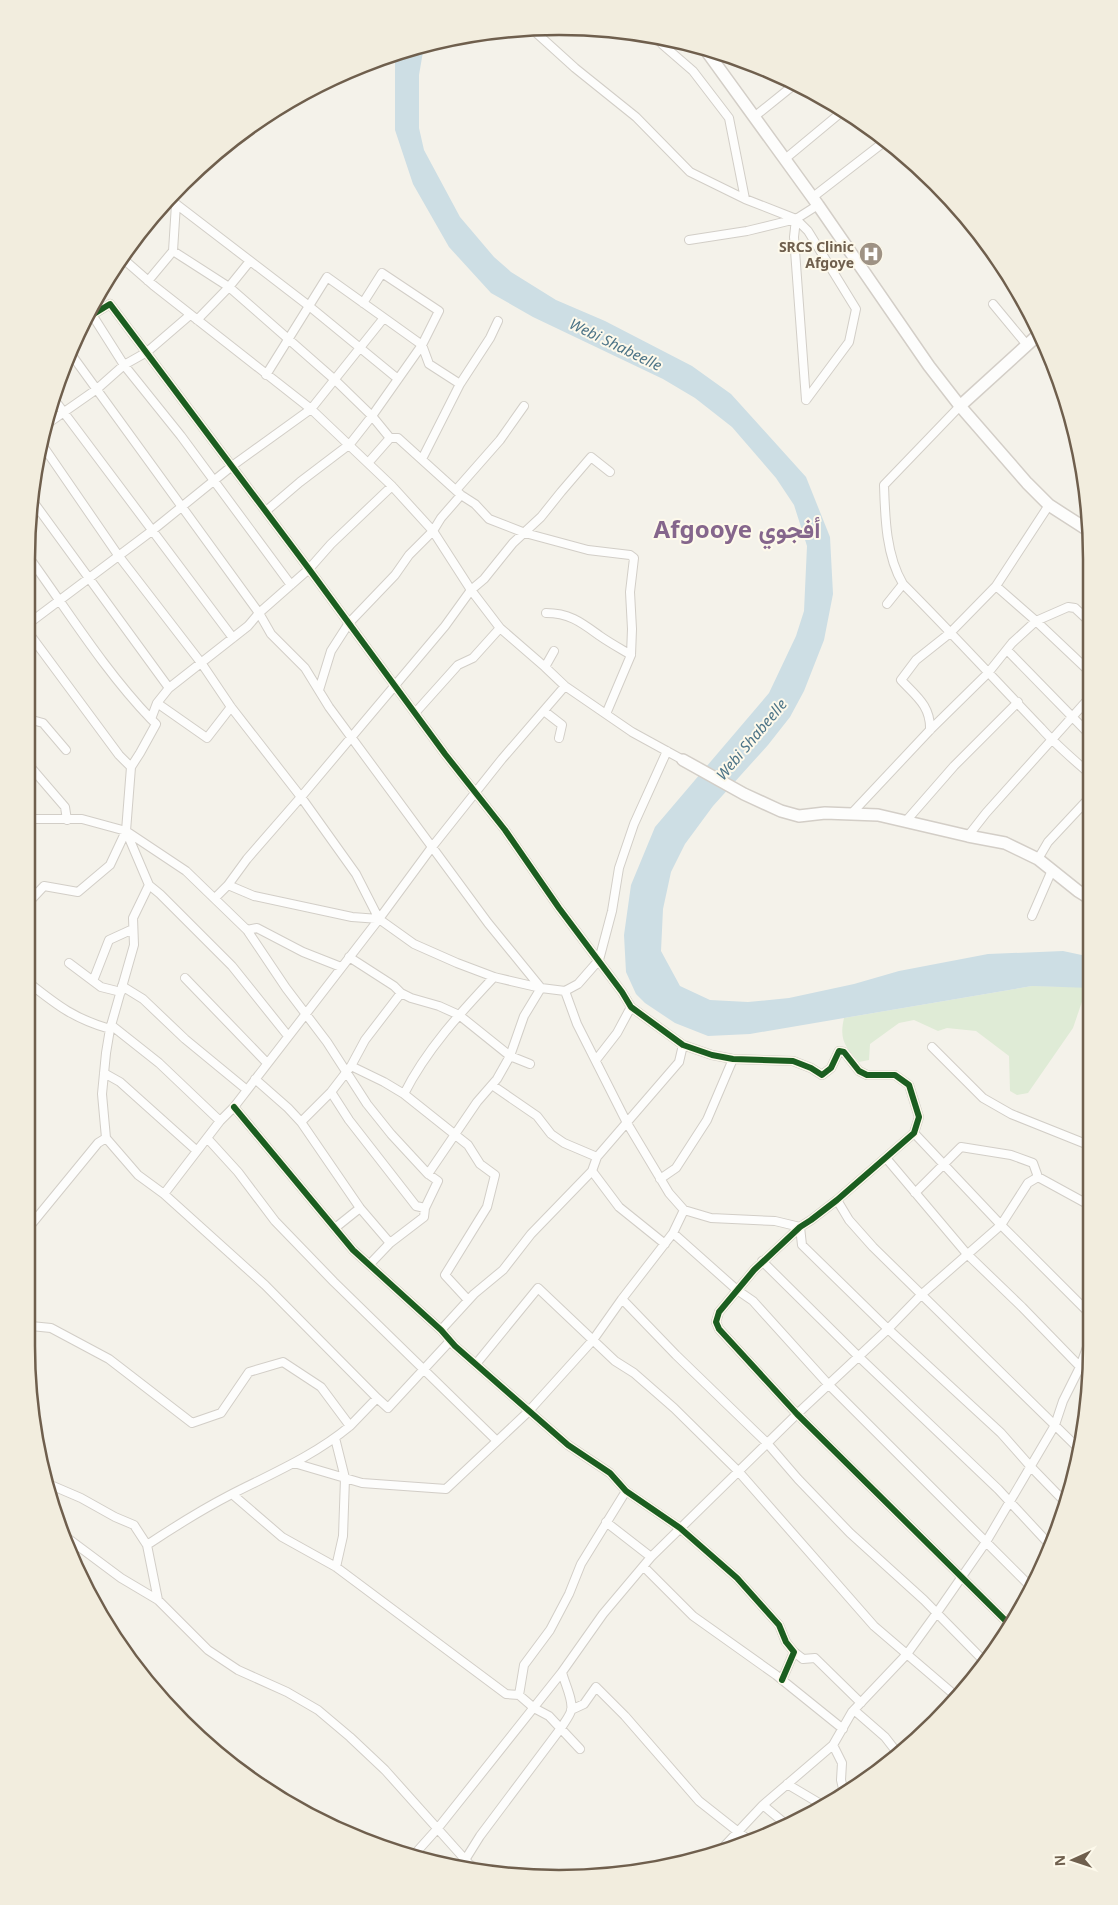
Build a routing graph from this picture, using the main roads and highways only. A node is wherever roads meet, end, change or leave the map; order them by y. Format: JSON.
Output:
{"nodes":[{"id":1,"x":712,"y":58,"type":"edge"},
{"id":2,"x":1034,"y":338,"type":"edge"},
{"id":3,"x":960,"y":406,"type":"junction"},
{"id":4,"x":1082,"y":526,"type":"edge"},
{"id":5,"x":683,"y":760,"type":"road end"},
{"id":6,"x":1083,"y":894,"type":"edge"}],
"edges":[{"from":1,"to":3,"type":"main road"},
{"from":2,"to":3,"type":"main road"},
{"from":3,"to":4,"type":"main road"},
{"from":5,"to":6,"type":"main road"}]}
